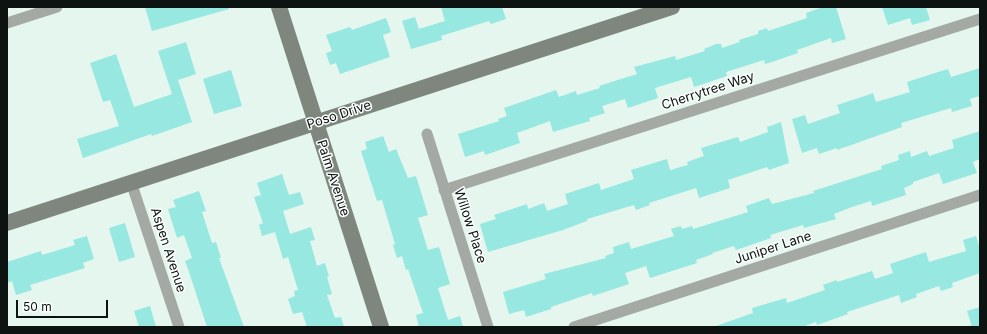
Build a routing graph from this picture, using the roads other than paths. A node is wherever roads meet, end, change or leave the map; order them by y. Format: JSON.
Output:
{"nodes":[{"id":1,"x":57,"y":7,"type":"edge"},
{"id":2,"x":279,"y":7,"type":"edge"},
{"id":3,"x":669,"y":8,"type":"edge"},
{"id":4,"x":980,"y":19,"type":"edge"},
{"id":5,"x":7,"y":24,"type":"edge"},
{"id":6,"x":316,"y":122,"type":"junction"},
{"id":7,"x":427,"y":134,"type":"dead end"},
{"id":8,"x":131,"y":182,"type":"junction"},
{"id":9,"x":444,"y":190,"type":"junction"},
{"id":10,"x":980,"y":195,"type":"edge"},
{"id":11,"x":7,"y":223,"type":"edge"},
{"id":12,"x":179,"y":327,"type":"edge"},
{"id":13,"x":381,"y":327,"type":"edge"},
{"id":14,"x":488,"y":327,"type":"edge"},
{"id":15,"x":574,"y":327,"type":"edge"}],
"edges":[{"from":1,"to":5,"type":"street"},
{"from":2,"to":6,"type":"main road","name":"Palm Avenue"},
{"from":3,"to":6,"type":"main road","name":"Poso Drive"},
{"from":4,"to":9,"type":"street","name":"Cherrytree Way"},
{"from":6,"to":8,"type":"main road","name":"Poso Drive"},
{"from":6,"to":13,"type":"main road","name":"Palm Avenue"},
{"from":7,"to":9,"type":"street","name":"Willow Place"},
{"from":8,"to":11,"type":"main road","name":"Poso Drive"},
{"from":8,"to":12,"type":"street","name":"Aspen Avenue"},
{"from":9,"to":14,"type":"street","name":"Willow Place"},
{"from":10,"to":15,"type":"street","name":"Juniper Lane"}]}
